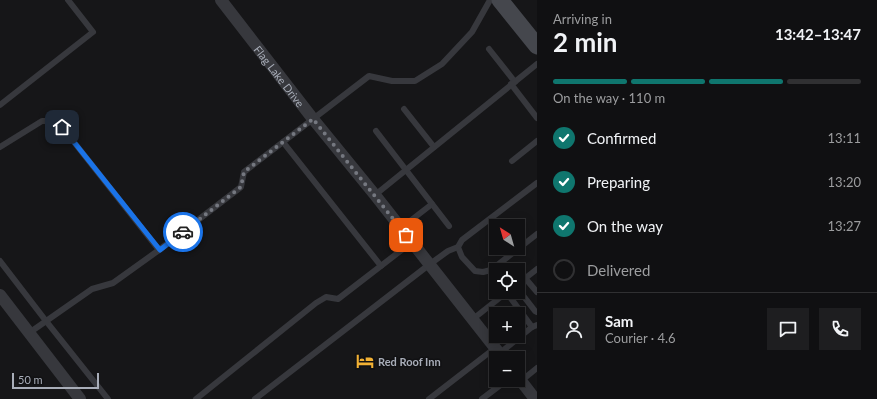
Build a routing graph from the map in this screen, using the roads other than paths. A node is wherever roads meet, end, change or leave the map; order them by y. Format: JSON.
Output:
{"nodes":[{"id":1,"x":68,"y":0,"type":"edge"},
{"id":2,"x":221,"y":0,"type":"edge"},
{"id":3,"x":502,"y":2,"type":"edge"},
{"id":4,"x":537,"y":46,"type":"edge"},
{"id":5,"x":489,"y":49,"type":"dead end"},
{"id":6,"x":537,"y":64,"type":"edge"},
{"id":7,"x":513,"y":83,"type":"junction"},
{"id":8,"x":0,"y":105,"type":"edge"},
{"id":9,"x":404,"y":109,"type":"dead end"},
{"id":10,"x":537,"y":118,"type":"edge"},
{"id":11,"x":313,"y":119,"type":"junction"},
{"id":12,"x":376,"y":131,"type":"dead end"},
{"id":13,"x":537,"y":141,"type":"edge"},
{"id":14,"x":283,"y":142,"type":"junction"},
{"id":15,"x":0,"y":147,"type":"edge"},
{"id":16,"x":434,"y":147,"type":"junction"},
{"id":17,"x":512,"y":161,"type":"dead end"},
{"id":18,"x":406,"y":170,"type":"junction"},
{"id":19,"x":537,"y":183,"type":"edge"},
{"id":20,"x":375,"y":195,"type":"junction"},
{"id":21,"x":432,"y":204,"type":"junction"},
{"id":22,"x":450,"y":226,"type":"dead end"},
{"id":23,"x":401,"y":228,"type":"junction"},
{"id":24,"x":537,"y":234,"type":"edge"},
{"id":25,"x":412,"y":242,"type":"junction"},
{"id":26,"x":458,"y":248,"type":"junction"},
{"id":27,"x":160,"y":250,"type":"junction"},
{"id":28,"x":0,"y":260,"type":"edge"},
{"id":29,"x":430,"y":264,"type":"junction"},
{"id":30,"x":381,"y":266,"type":"junction"},
{"id":31,"x":537,"y":269,"type":"edge"},
{"id":32,"x":525,"y":278,"type":"joint"},
{"id":33,"x":537,"y":292,"type":"edge"},
{"id":34,"x":0,"y":295,"type":"edge"},
{"id":35,"x":525,"y":298,"type":"edge"},
{"id":36,"x":498,"y":299,"type":"edge"},
{"id":37,"x":513,"y":299,"type":"edge"},
{"id":38,"x":537,"y":312,"type":"edge"},
{"id":39,"x":473,"y":319,"type":"junction"},
{"id":40,"x":46,"y":321,"type":"junction"},
{"id":41,"x":535,"y":326,"type":"edge"},
{"id":42,"x":29,"y":333,"type":"junction"},
{"id":43,"x":497,"y":351,"type":"edge"},
{"id":44,"x":502,"y":351,"type":"edge"},
{"id":45,"x":489,"y":360,"type":"edge"},
{"id":46,"x":537,"y":368,"type":"edge"},
{"id":47,"x":525,"y":375,"type":"edge"},
{"id":48,"x":525,"y":386,"type":"edge"},
{"id":49,"x":498,"y":387,"type":"edge"},
{"id":50,"x":80,"y":399,"type":"edge"},
{"id":51,"x":108,"y":399,"type":"edge"},
{"id":52,"x":196,"y":399,"type":"edge"},
{"id":53,"x":255,"y":399,"type":"edge"},
{"id":54,"x":429,"y":399,"type":"edge"},
{"id":55,"x":482,"y":399,"type":"edge"},
{"id":56,"x":535,"y":399,"type":"edge"}],
"edges":[{"from":1,"to":8,"type":"lane"},
{"from":2,"to":11,"type":"street","name":"Flag Lake Drive"},
{"from":3,"to":4,"type":"main road"},
{"from":3,"to":11,"type":"lane"},
{"from":5,"to":7,"type":"lane"},
{"from":6,"to":7,"type":"lane"},
{"from":7,"to":10,"type":"lane"},
{"from":7,"to":16,"type":"lane"},
{"from":9,"to":16,"type":"lane"},
{"from":11,"to":14,"type":"lane"},
{"from":11,"to":20,"type":"street","name":"Flag Lake Drive"},
{"from":12,"to":18,"type":"lane"},
{"from":13,"to":17,"type":"lane"},
{"from":14,"to":27,"type":"lane"},
{"from":14,"to":30,"type":"lane"},
{"from":15,"to":27,"type":"lane"},
{"from":16,"to":18,"type":"lane"},
{"from":18,"to":20,"type":"lane"},
{"from":18,"to":21,"type":"lane"},
{"from":19,"to":26,"type":"lane"},
{"from":20,"to":23,"type":"street","name":"Flag Lake Drive"},
{"from":21,"to":22,"type":"lane"},
{"from":21,"to":23,"type":"lane"},
{"from":23,"to":25,"type":"street","name":"Flag Lake Drive"},
{"from":24,"to":26,"type":"lane"},
{"from":25,"to":29,"type":"street","name":"Flag Lake Drive"},
{"from":25,"to":30,"type":"lane"},
{"from":26,"to":29,"type":"lane"},
{"from":27,"to":40,"type":"lane"},
{"from":28,"to":40,"type":"lane"},
{"from":29,"to":39,"type":"street","name":"Flag Lake Drive"},
{"from":29,"to":53,"type":"lane"},
{"from":30,"to":52,"type":"lane"},
{"from":31,"to":32,"type":"lane"},
{"from":32,"to":33,"type":"lane"},
{"from":34,"to":42,"type":"street"},
{"from":35,"to":38,"type":"lane"},
{"from":36,"to":39,"type":"lane"},
{"from":37,"to":41,"type":"lane"},
{"from":39,"to":43,"type":"street","name":"Flag Lake Drive"},
{"from":40,"to":42,"type":"lane"},
{"from":40,"to":51,"type":"lane"},
{"from":41,"to":44,"type":"lane"},
{"from":42,"to":50,"type":"street"},
{"from":45,"to":54,"type":"lane"},
{"from":46,"to":47,"type":"lane"},
{"from":48,"to":56,"type":"street"},
{"from":49,"to":55,"type":"lane"}]}
